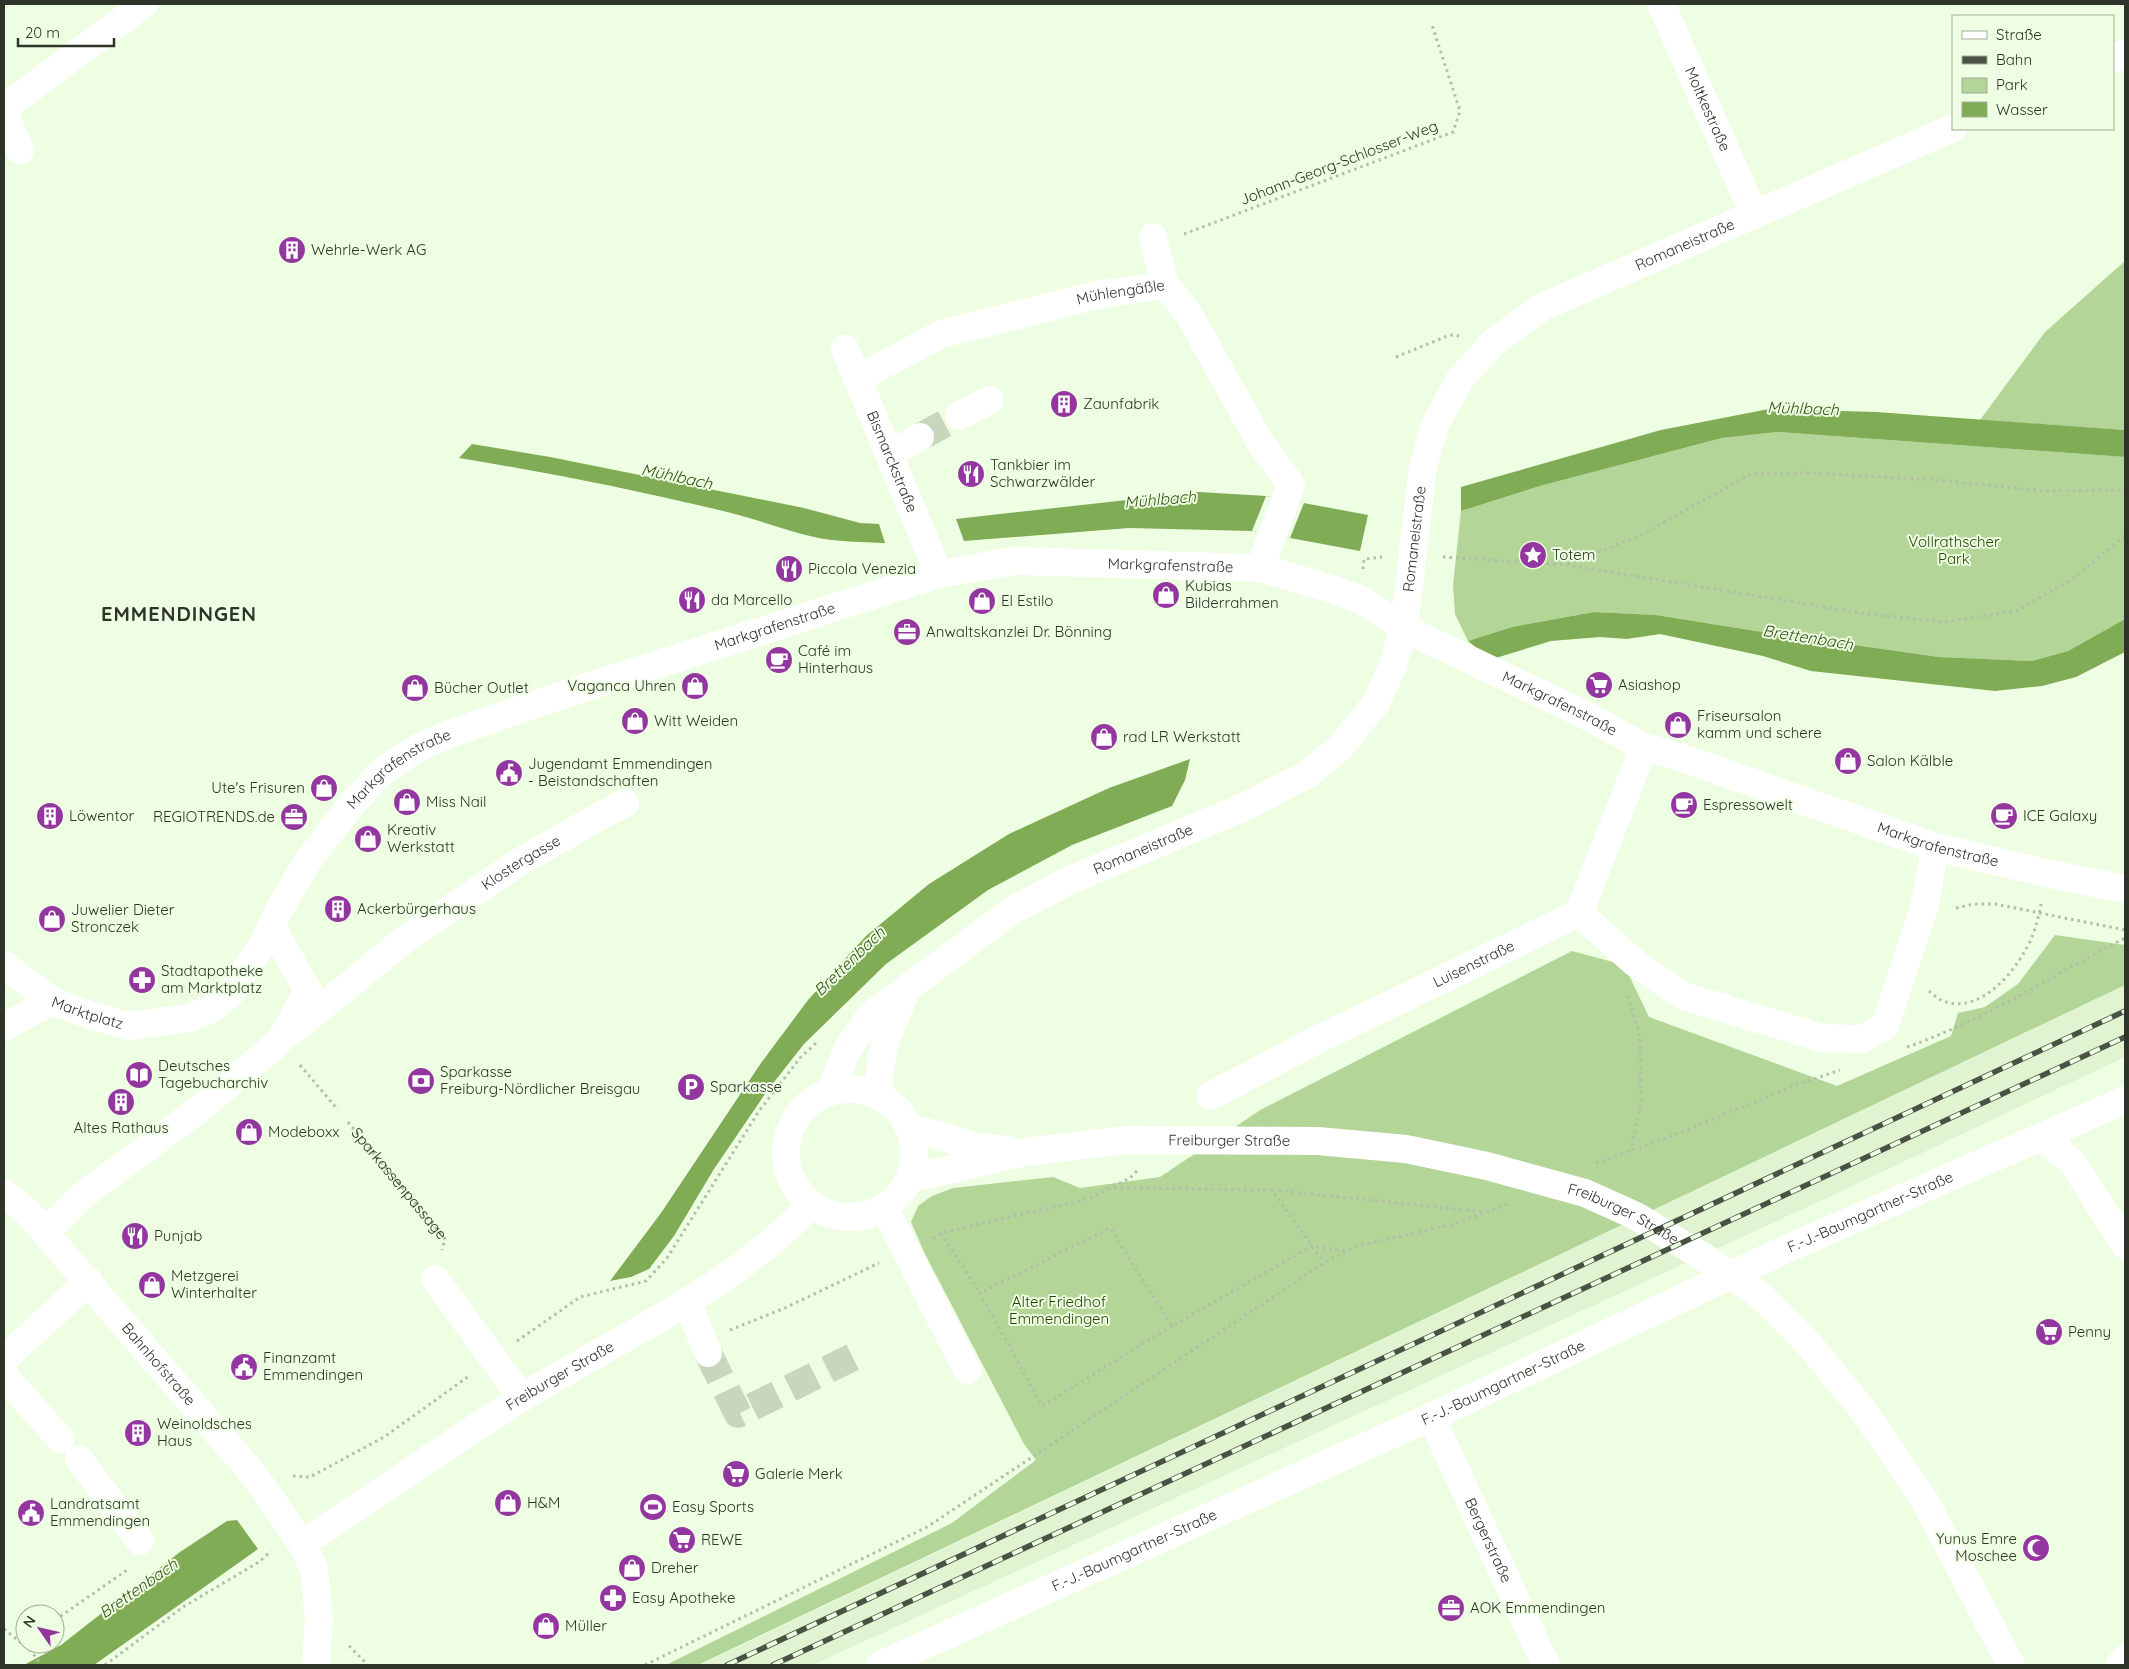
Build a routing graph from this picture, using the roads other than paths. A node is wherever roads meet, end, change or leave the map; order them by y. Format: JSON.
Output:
{"nodes":[{"id":1,"x":144,"y":4,"type":"edge"},
{"id":2,"x":1662,"y":4,"type":"edge"},
{"id":3,"x":4,"y":108,"type":"edge"},
{"id":4,"x":4,"y":114,"type":"edge"},
{"id":5,"x":1952,"y":128,"type":"edge"},
{"id":6,"x":20,"y":150,"type":"dead end"},
{"id":7,"x":1754,"y":214,"type":"junction"},
{"id":8,"x":1154,"y":241,"type":"road end"},
{"id":9,"x":1165,"y":285,"type":"junction"},
{"id":10,"x":845,"y":349,"type":"dead end"},
{"id":11,"x":857,"y":378,"type":"junction"},
{"id":12,"x":990,"y":400,"type":"dead end"},
{"id":13,"x":959,"y":416,"type":"tunnel mouth"},
{"id":14,"x":920,"y":437,"type":"tunnel mouth"},
{"id":15,"x":889,"y":454,"type":"junction"},
{"id":16,"x":1260,"y":568,"type":"junction"},
{"id":17,"x":939,"y":574,"type":"junction"},
{"id":18,"x":1404,"y":628,"type":"junction"},
{"id":19,"x":1644,"y":747,"type":"junction"},
{"id":20,"x":625,"y":803,"type":"dead end"},
{"id":21,"x":1935,"y":847,"type":"junction"},
{"id":22,"x":2125,"y":889,"type":"edge"},
{"id":23,"x":1579,"y":913,"type":"junction"},
{"id":24,"x":268,"y":934,"type":"junction"},
{"id":25,"x":4,"y":965,"type":"edge"},
{"id":26,"x":907,"y":990,"type":"junction"},
{"id":27,"x":52,"y":1001,"type":"junction"},
{"id":28,"x":4,"y":1027,"type":"edge"},
{"id":29,"x":280,"y":1041,"type":"junction"},
{"id":30,"x":830,"y":1092,"type":"junction"},
{"id":31,"x":878,"y":1095,"type":"junction"},
{"id":32,"x":1210,"y":1096,"type":"dead end"},
{"id":33,"x":2125,"y":1100,"type":"edge"},
{"id":34,"x":909,"y":1127,"type":"junction"},
{"id":35,"x":2042,"y":1137,"type":"junction"},
{"id":36,"x":1025,"y":1152,"type":"junction"},
{"id":37,"x":909,"y":1180,"type":"junction"},
{"id":38,"x":4,"y":1193,"type":"edge"},
{"id":39,"x":811,"y":1204,"type":"junction"},
{"id":40,"x":890,"y":1219,"type":"junction"},
{"id":41,"x":36,"y":1222,"type":"junction"},
{"id":42,"x":2125,"y":1245,"type":"edge"},
{"id":43,"x":434,"y":1279,"type":"road end"},
{"id":44,"x":88,"y":1281,"type":"junction"},
{"id":45,"x":687,"y":1300,"type":"junction"},
{"id":46,"x":708,"y":1354,"type":"tunnel mouth"},
{"id":47,"x":4,"y":1359,"type":"edge"},
{"id":48,"x":962,"y":1360,"type":"dead end"},
{"id":49,"x":4,"y":1375,"type":"edge"},
{"id":50,"x":522,"y":1398,"type":"junction"},
{"id":51,"x":1431,"y":1417,"type":"junction"},
{"id":52,"x":60,"y":1439,"type":"dead end"},
{"id":53,"x":80,"y":1459,"type":"dead end"},
{"id":54,"x":297,"y":1538,"type":"junction"},
{"id":55,"x":140,"y":1541,"type":"road end"},
{"id":56,"x":2125,"y":1659,"type":"edge"},
{"id":57,"x":316,"y":1665,"type":"edge"},
{"id":58,"x":880,"y":1665,"type":"edge"},
{"id":59,"x":1546,"y":1665,"type":"edge"},
{"id":60,"x":2011,"y":1665,"type":"edge"},
{"id":61,"x":2120,"y":1665,"type":"edge"}],
"edges":[{"from":1,"to":3,"type":"street"},
{"from":2,"to":7,"type":"street","name":"Moltkestraße"},
{"from":4,"to":6,"type":"street"},
{"from":5,"to":7,"type":"street","name":"Romaneistraße"},
{"from":7,"to":18,"type":"street","name":"Romaneistraße"},
{"from":8,"to":9,"type":"street"},
{"from":9,"to":11,"type":"street","name":"Mühlengäßle"},
{"from":9,"to":16,"type":"street","name":"Mühlengäßle"},
{"from":10,"to":11,"type":"street","name":"Bismarckstraße"},
{"from":11,"to":15,"type":"street","name":"Bismarckstraße"},
{"from":12,"to":13,"type":"street"},
{"from":14,"to":15,"type":"street"},
{"from":15,"to":17,"type":"street","name":"Bismarckstraße"},
{"from":16,"to":17,"type":"street","name":"Markgrafenstraße"},
{"from":16,"to":18,"type":"street","name":"Markgrafenstraße"},
{"from":17,"to":24,"type":"street","name":"Markgrafenstraße"},
{"from":18,"to":19,"type":"street","name":"Markgrafenstraße"},
{"from":18,"to":26,"type":"street","name":"Romaneistraße"},
{"from":19,"to":21,"type":"street","name":"Markgrafenstraße"},
{"from":19,"to":23,"type":"street"},
{"from":20,"to":29,"type":"street","name":"Klostergasse"},
{"from":21,"to":22,"type":"street","name":"Markgrafenstraße"},
{"from":21,"to":23,"type":"street"},
{"from":23,"to":32,"type":"street","name":"Luisenstraße"},
{"from":24,"to":27,"type":"street","name":"Marktplatz"},
{"from":24,"to":29,"type":"street"},
{"from":25,"to":27,"type":"street"},
{"from":26,"to":30,"type":"street","name":"Romaneistraße"},
{"from":26,"to":31,"type":"street","name":"Romaneistraße"},
{"from":27,"to":28,"type":"street","name":"Marktplatz"},
{"from":29,"to":41,"type":"street"},
{"from":30,"to":31,"type":"street"},
{"from":30,"to":39,"type":"street"},
{"from":31,"to":34,"type":"street"},
{"from":33,"to":35,"type":"street","name":"F.-J.-Baumgartner-Straße"},
{"from":34,"to":36,"type":"street","name":"Freiburger Straße"},
{"from":34,"to":37,"type":"street"},
{"from":35,"to":42,"type":"street"},
{"from":35,"to":51,"type":"street","name":"F.-J.-Baumgartner-Straße"},
{"from":36,"to":37,"type":"street","name":"Freiburger Straße"},
{"from":36,"to":60,"type":"street","name":"Freiburger Straße"},
{"from":37,"to":40,"type":"street"},
{"from":38,"to":41,"type":"street"},
{"from":39,"to":40,"type":"street"},
{"from":39,"to":45,"type":"street","name":"Freiburger Straße"},
{"from":40,"to":48,"type":"street"},
{"from":41,"to":44,"type":"street","name":"Bahnhofstraße"},
{"from":43,"to":50,"type":"street"},
{"from":44,"to":47,"type":"street"},
{"from":44,"to":54,"type":"street","name":"Bahnhofstraße"},
{"from":45,"to":46,"type":"street"},
{"from":45,"to":50,"type":"street","name":"Freiburger Straße"},
{"from":49,"to":52,"type":"street"},
{"from":50,"to":54,"type":"street","name":"Freiburger Straße"},
{"from":51,"to":58,"type":"street","name":"F.-J.-Baumgartner-Straße"},
{"from":51,"to":59,"type":"street","name":"Bergerstraße"},
{"from":53,"to":55,"type":"street"},
{"from":54,"to":57,"type":"street","name":"Bahnhofstraße"},
{"from":56,"to":61,"type":"street"}]}
